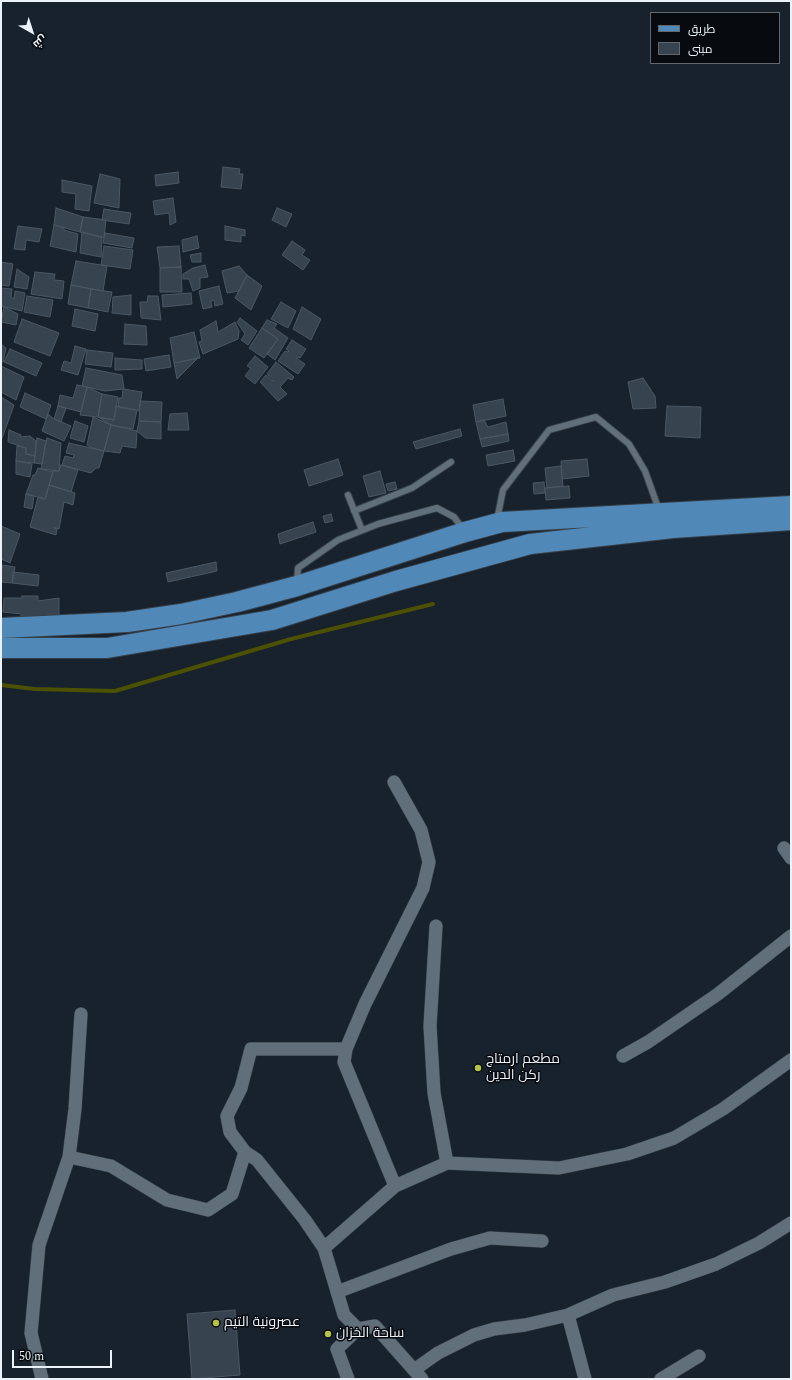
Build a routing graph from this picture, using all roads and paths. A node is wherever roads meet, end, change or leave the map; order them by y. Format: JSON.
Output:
{"nodes":[{"id":1,"x":451,"y":462,"type":"dead end"},
{"id":2,"x":348,"y":495,"type":"dead end"},
{"id":3,"x":791,"y":506,"type":"edge"},
{"id":4,"x":354,"y":511,"type":"junction"},
{"id":5,"x":660,"y":513,"type":"junction"},
{"id":6,"x":791,"y":520,"type":"edge"},
{"id":7,"x":497,"y":523,"type":"junction"},
{"id":8,"x":362,"y":530,"type":"junction"},
{"id":9,"x":465,"y":532,"type":"junction"},
{"id":10,"x":297,"y":586,"type":"junction"},
{"id":11,"x":1,"y":628,"type":"edge"},
{"id":12,"x":1,"y":648,"type":"edge"},
{"id":13,"x":394,"y":782,"type":"dead end"},
{"id":14,"x":436,"y":926,"type":"dead end"},
{"id":15,"x":791,"y":936,"type":"edge"},
{"id":16,"x":81,"y":1014,"type":"dead end"},
{"id":17,"x":346,"y":1049,"type":"junction"},
{"id":18,"x":623,"y":1056,"type":"dead end"},
{"id":19,"x":791,"y":1060,"type":"edge"},
{"id":20,"x":245,"y":1152,"type":"junction"},
{"id":21,"x":69,"y":1157,"type":"junction"},
{"id":22,"x":447,"y":1163,"type":"junction"},
{"id":23,"x":395,"y":1186,"type":"junction"},
{"id":24,"x":791,"y":1223,"type":"edge"},
{"id":25,"x":542,"y":1241,"type":"dead end"},
{"id":26,"x":324,"y":1248,"type":"junction"},
{"id":27,"x":337,"y":1292,"type":"junction"},
{"id":28,"x":568,"y":1315,"type":"junction"},
{"id":29,"x":358,"y":1328,"type":"junction"},
{"id":30,"x":699,"y":1356,"type":"dead end"},
{"id":31,"x":418,"y":1375,"type":"edge"},
{"id":32,"x":42,"y":1379,"type":"edge"},
{"id":33,"x":348,"y":1379,"type":"edge"},
{"id":34,"x":585,"y":1379,"type":"edge"},
{"id":35,"x":661,"y":1379,"type":"edge"}],
"edges":[{"from":1,"to":4,"type":"lane"},
{"from":2,"to":4,"type":"lane"},
{"from":3,"to":5,"type":"main road"},
{"from":4,"to":8,"type":"lane"},
{"from":5,"to":7,"type":"main road"},
{"from":5,"to":7,"type":"lane"},
{"from":6,"to":12,"type":"main road"},
{"from":7,"to":9,"type":"main road"},
{"from":8,"to":9,"type":"lane"},
{"from":8,"to":10,"type":"lane"},
{"from":9,"to":10,"type":"main road"},
{"from":10,"to":11,"type":"main road"},
{"from":13,"to":17,"type":"street"},
{"from":14,"to":22,"type":"street"},
{"from":15,"to":18,"type":"street"},
{"from":16,"to":21,"type":"street"},
{"from":17,"to":20,"type":"street"},
{"from":17,"to":23,"type":"street"},
{"from":19,"to":22,"type":"street"},
{"from":20,"to":21,"type":"street"},
{"from":20,"to":26,"type":"street"},
{"from":21,"to":32,"type":"street"},
{"from":22,"to":23,"type":"street"},
{"from":23,"to":26,"type":"street"},
{"from":24,"to":28,"type":"street"},
{"from":25,"to":27,"type":"street"},
{"from":26,"to":27,"type":"street"},
{"from":27,"to":29,"type":"street"},
{"from":28,"to":31,"type":"street"},
{"from":28,"to":34,"type":"street"},
{"from":29,"to":31,"type":"street"},
{"from":29,"to":33,"type":"street"},
{"from":30,"to":35,"type":"street"}]}
